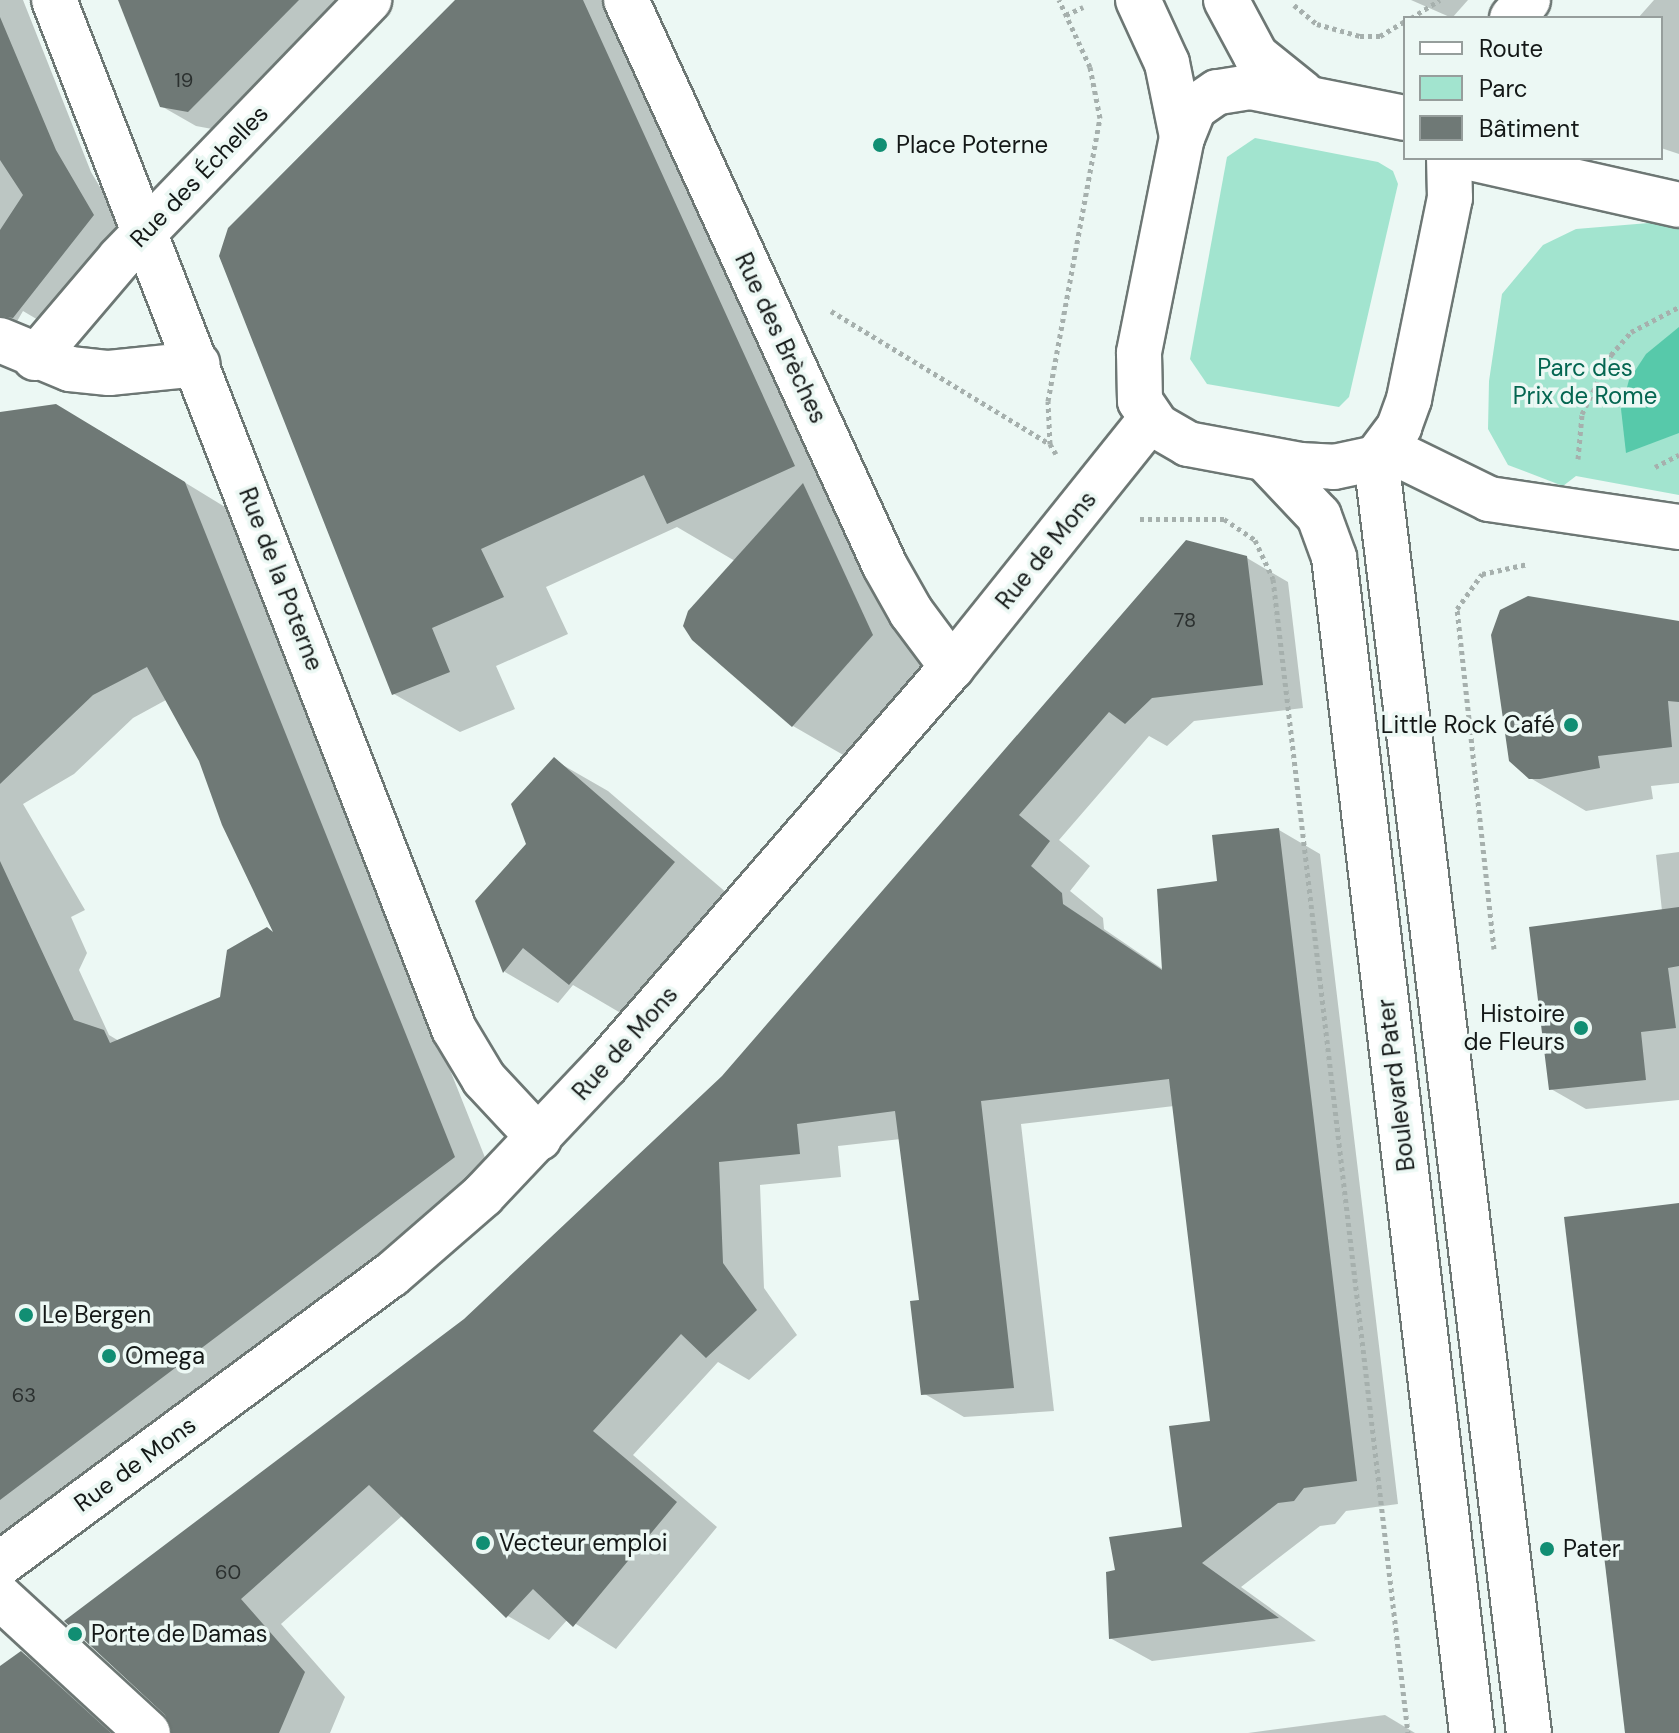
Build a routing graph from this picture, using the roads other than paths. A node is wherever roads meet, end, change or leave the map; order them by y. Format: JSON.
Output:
{"nodes":[{"id":1,"x":54,"y":0,"type":"edge"},
{"id":2,"x":369,"y":0,"type":"edge"},
{"id":3,"x":626,"y":0,"type":"edge"},
{"id":4,"x":1138,"y":0,"type":"edge"},
{"id":5,"x":1226,"y":0,"type":"edge"},
{"id":6,"x":1528,"y":0,"type":"edge"},
{"id":7,"x":1514,"y":16,"type":"edge"},
{"id":8,"x":1304,"y":95,"type":"junction"},
{"id":9,"x":1403,"y":118,"type":"edge"},
{"id":10,"x":1182,"y":137,"type":"junction"},
{"id":11,"x":1449,"y":160,"type":"edge"},
{"id":12,"x":1480,"y":160,"type":"edge"},
{"id":13,"x":1679,"y":205,"type":"edge"},
{"id":14,"x":147,"y":231,"type":"junction"},
{"id":15,"x":10,"y":348,"type":"edge"},
{"id":16,"x":198,"y":364,"type":"junction"},
{"id":17,"x":1151,"y":419,"type":"junction"},
{"id":18,"x":1380,"y":453,"type":"junction"},
{"id":19,"x":1266,"y":460,"type":"junction"},
{"id":20,"x":1679,"y":527,"type":"edge"},
{"id":21,"x":952,"y":667,"type":"junction"},
{"id":22,"x":539,"y":1138,"type":"junction"},
{"id":23,"x":0,"y":1564,"type":"edge"},
{"id":24,"x":0,"y":1597,"type":"edge"},
{"id":25,"x":148,"y":1733,"type":"edge"},
{"id":26,"x":1472,"y":1733,"type":"edge"},
{"id":27,"x":1529,"y":1733,"type":"edge"}],
"edges":[{"from":1,"to":14,"type":"street","name":"Rue de la Poterne"},
{"from":2,"to":14,"type":"street","name":"Rue des Échelles"},
{"from":3,"to":21,"type":"street","name":"Rue des Brèches"},
{"from":4,"to":10,"type":"street"},
{"from":5,"to":8,"type":"street"},
{"from":6,"to":7,"type":"street"},
{"from":8,"to":9,"type":"street"},
{"from":8,"to":10,"type":"street"},
{"from":10,"to":17,"type":"street"},
{"from":11,"to":18,"type":"street"},
{"from":12,"to":13,"type":"street"},
{"from":14,"to":15,"type":"street","name":"Rue des Échelles"},
{"from":14,"to":16,"type":"street","name":"Rue de la Poterne"},
{"from":15,"to":16,"type":"street"},
{"from":16,"to":22,"type":"street","name":"Rue de la Poterne"},
{"from":17,"to":19,"type":"street"},
{"from":17,"to":21,"type":"street","name":"Rue de Mons"},
{"from":18,"to":19,"type":"street"},
{"from":18,"to":20,"type":"street"},
{"from":18,"to":27,"type":"street"},
{"from":19,"to":26,"type":"street","name":"Boulevard Pater"},
{"from":21,"to":22,"type":"street","name":"Rue de Mons"},
{"from":22,"to":23,"type":"street","name":"Rue de Mons"},
{"from":24,"to":25,"type":"street"}]}
